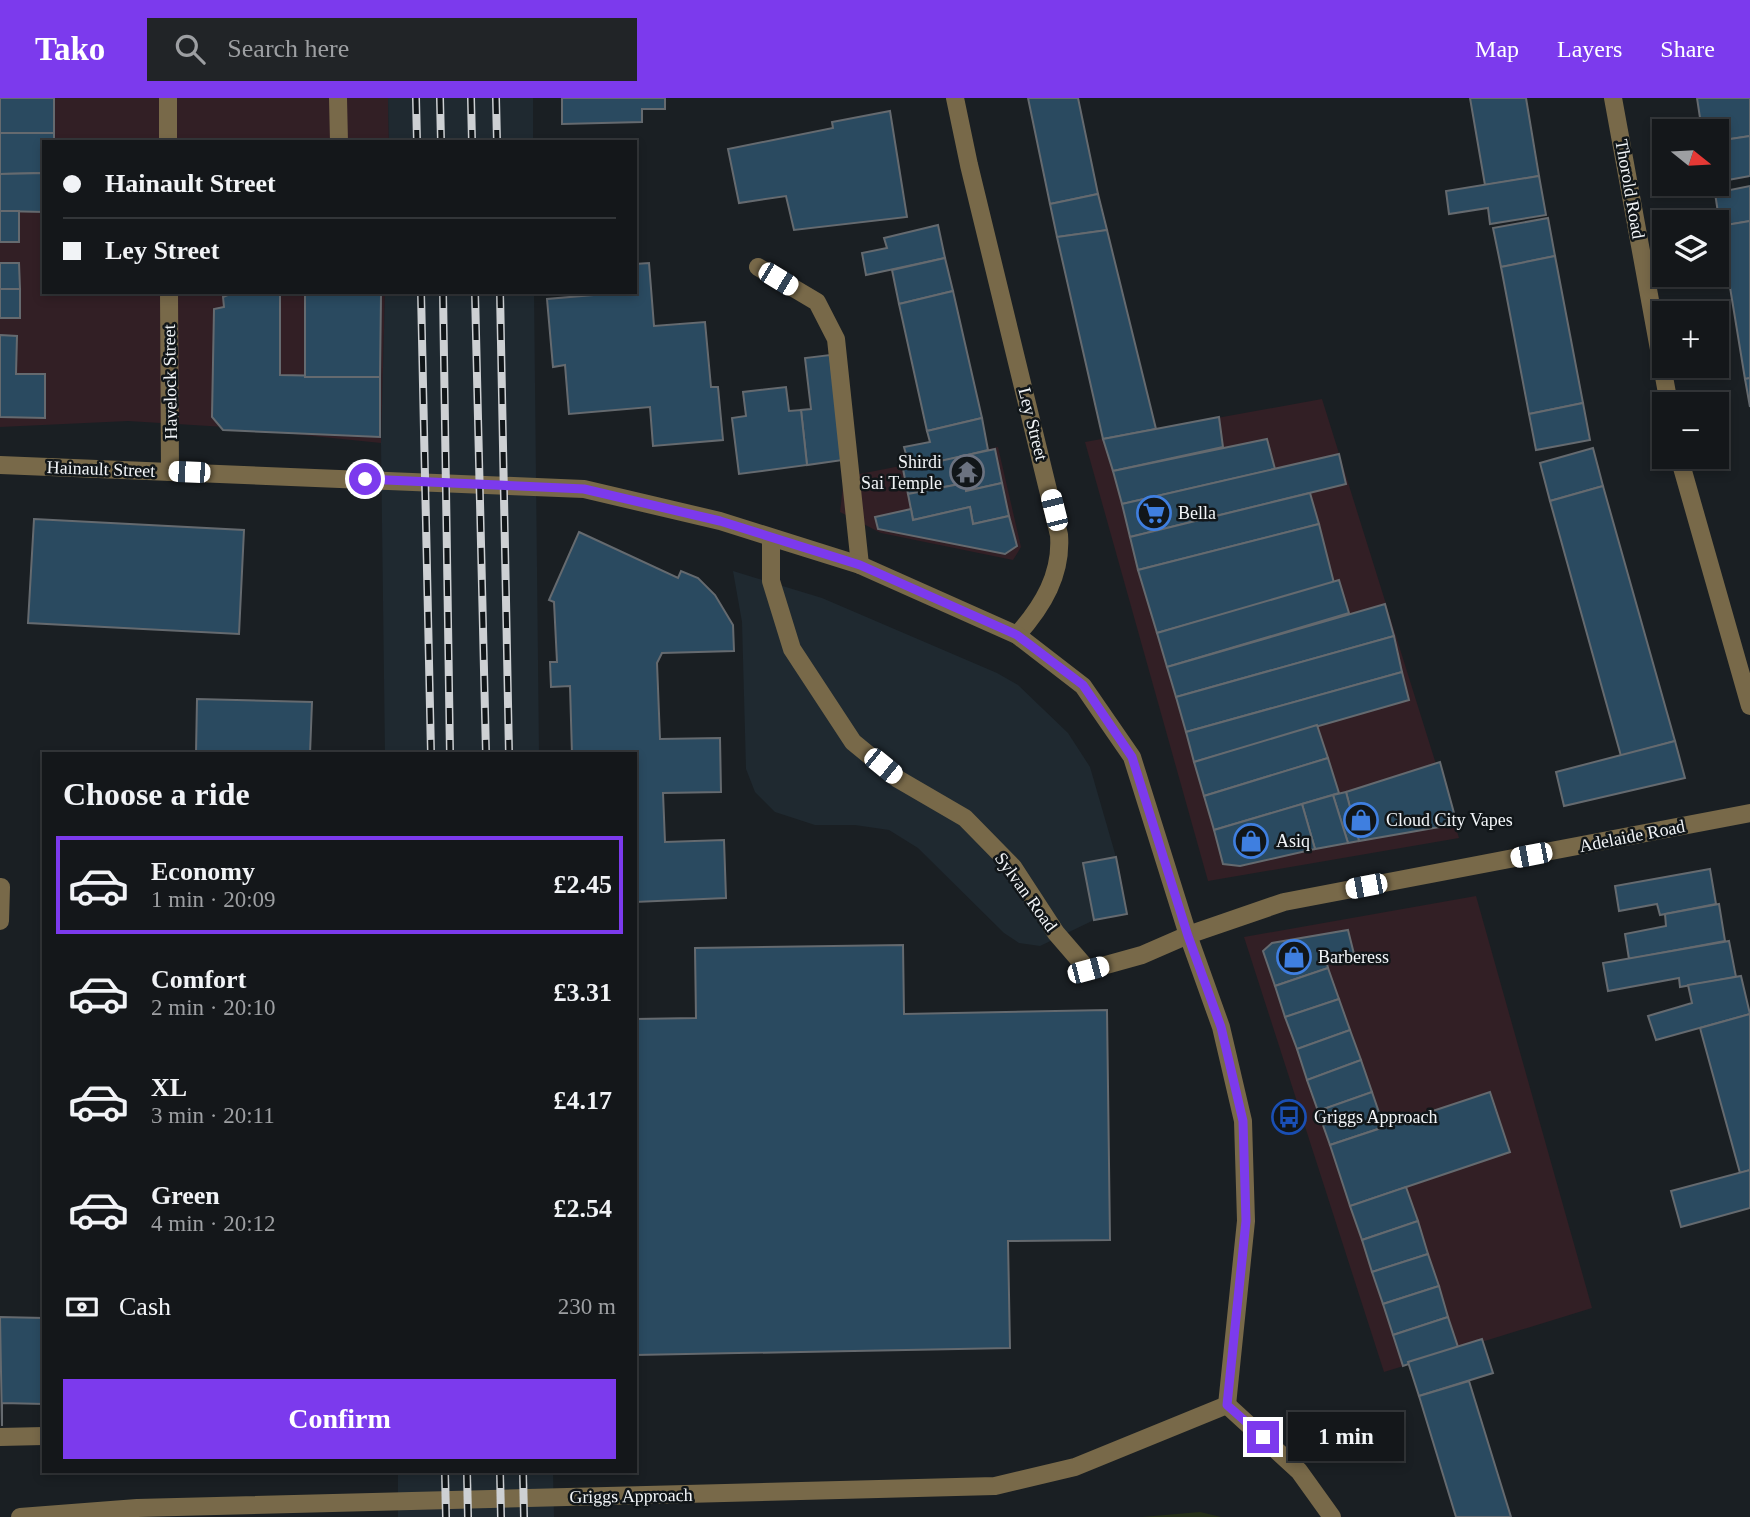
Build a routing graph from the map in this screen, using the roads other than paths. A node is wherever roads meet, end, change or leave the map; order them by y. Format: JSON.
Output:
{"nodes":[{"id":1,"x":168,"y":98,"type":"edge"},
{"id":2,"x":338,"y":98,"type":"edge"},
{"id":3,"x":955,"y":98,"type":"edge"},
{"id":4,"x":1613,"y":98,"type":"edge"},
{"id":5,"x":168,"y":140,"type":"edge"},
{"id":6,"x":339,"y":140,"type":"edge"},
{"id":7,"x":758,"y":267,"type":"dead end"},
{"id":8,"x":169,"y":294,"type":"edge"},
{"id":9,"x":1667,"y":392,"type":"edge"},
{"id":10,"x":0,"y":465,"type":"edge"},
{"id":11,"x":1682,"y":469,"type":"edge"},
{"id":12,"x":170,"y":472,"type":"junction"},
{"id":13,"x":771,"y":539,"type":"junction"},
{"id":14,"x":860,"y":565,"type":"junction"},
{"id":15,"x":1017,"y":635,"type":"junction"},
{"id":16,"x":1750,"y":706,"type":"edge"},
{"id":17,"x":1750,"y":813,"type":"edge"},
{"id":18,"x":1,"y":887,"type":"edge"},
{"id":19,"x":0,"y":921,"type":"edge"},
{"id":20,"x":1188,"y":936,"type":"junction"},
{"id":21,"x":1227,"y":1405,"type":"junction"},
{"id":22,"x":42,"y":1436,"type":"edge"},
{"id":23,"x":0,"y":1437,"type":"edge"},
{"id":24,"x":20,"y":1517,"type":"edge"},
{"id":25,"x":1332,"y":1517,"type":"edge"}],
"edges":[{"from":1,"to":5,"type":"street"},
{"from":2,"to":6,"type":"street"},
{"from":3,"to":15,"type":"street","name":"Ley Street"},
{"from":4,"to":9,"type":"street","name":"Thorold Road"},
{"from":7,"to":14,"type":"street"},
{"from":8,"to":12,"type":"street","name":"Havelock Street"},
{"from":10,"to":12,"type":"street","name":"Hainault Street"},
{"from":11,"to":16,"type":"street"},
{"from":12,"to":13,"type":"street","name":"Hainault Street"},
{"from":13,"to":14,"type":"street","name":"Hainault Street"},
{"from":13,"to":20,"type":"street","name":"Sylvan Road"},
{"from":14,"to":15,"type":"street","name":"Hainault Street"},
{"from":15,"to":20,"type":"street"},
{"from":17,"to":20,"type":"street","name":"Adelaide Road"},
{"from":18,"to":19,"type":"street"},
{"from":20,"to":21,"type":"street"},
{"from":21,"to":24,"type":"street","name":"Griggs Approach"},
{"from":21,"to":25,"type":"street"},
{"from":22,"to":23,"type":"street"}]}
